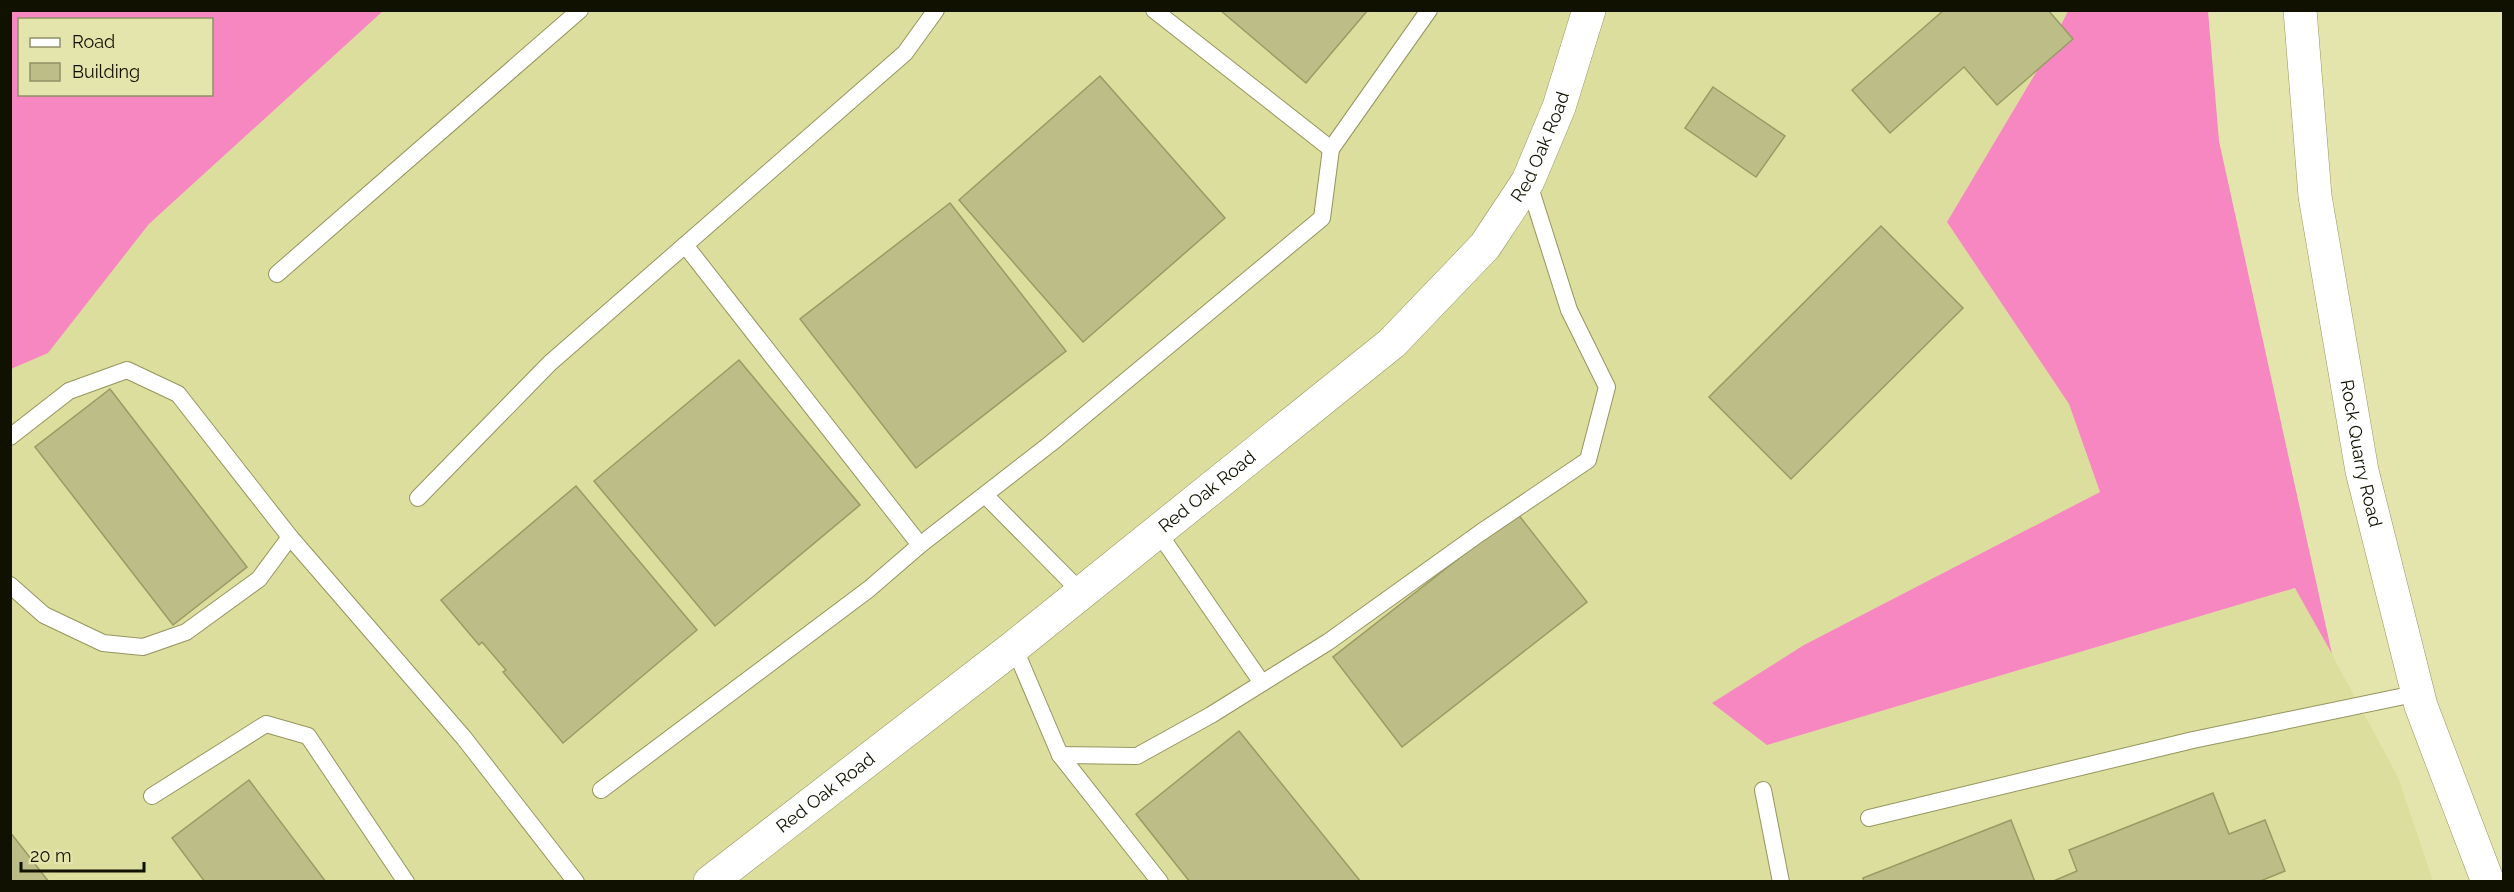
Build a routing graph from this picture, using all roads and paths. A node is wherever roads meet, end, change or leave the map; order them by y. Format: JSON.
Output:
{"nodes":[{"id":1,"x":580,"y":10,"type":"edge"},
{"id":2,"x":936,"y":10,"type":"edge"},
{"id":3,"x":1154,"y":10,"type":"edge"},
{"id":4,"x":1429,"y":10,"type":"edge"},
{"id":5,"x":1589,"y":10,"type":"edge"},
{"id":6,"x":2300,"y":10,"type":"edge"},
{"id":7,"x":1331,"y":149,"type":"junction"},
{"id":8,"x":1528,"y":181,"type":"junction"},
{"id":9,"x":685,"y":245,"type":"junction"},
{"id":10,"x":277,"y":274,"type":"dead end"},
{"id":11,"x":10,"y":437,"type":"edge"},
{"id":12,"x":985,"y":495,"type":"junction"},
{"id":13,"x":418,"y":498,"type":"dead end"},
{"id":14,"x":1158,"y":532,"type":"junction"},
{"id":15,"x":290,"y":537,"type":"junction"},
{"id":16,"x":920,"y":545,"type":"junction"},
{"id":17,"x":10,"y":585,"type":"edge"},
{"id":18,"x":1082,"y":592,"type":"junction"},
{"id":19,"x":1014,"y":647,"type":"junction"},
{"id":20,"x":1262,"y":683,"type":"junction"},
{"id":21,"x":2419,"y":693,"type":"junction"},
{"id":22,"x":1060,"y":755,"type":"junction"},
{"id":23,"x":601,"y":790,"type":"dead end"},
{"id":24,"x":1762,"y":790,"type":"dead end"},
{"id":25,"x":152,"y":796,"type":"dead end"},
{"id":26,"x":1869,"y":819,"type":"dead end"},
{"id":27,"x":406,"y":882,"type":"edge"},
{"id":28,"x":576,"y":882,"type":"edge"},
{"id":29,"x":710,"y":882,"type":"edge"},
{"id":30,"x":1160,"y":882,"type":"edge"},
{"id":31,"x":1781,"y":882,"type":"edge"},
{"id":32,"x":2488,"y":882,"type":"edge"}],
"edges":[{"from":1,"to":10,"type":"lane"},
{"from":2,"to":9,"type":"lane"},
{"from":3,"to":7,"type":"lane"},
{"from":4,"to":7,"type":"lane"},
{"from":5,"to":8,"type":"street","name":"Red Oak Road"},
{"from":6,"to":21,"type":"street","name":"Rock Quarry Road"},
{"from":7,"to":12,"type":"lane"},
{"from":8,"to":14,"type":"street","name":"Red Oak Road"},
{"from":8,"to":20,"type":"lane"},
{"from":9,"to":13,"type":"lane"},
{"from":9,"to":16,"type":"lane"},
{"from":11,"to":15,"type":"lane"},
{"from":12,"to":16,"type":"lane"},
{"from":12,"to":18,"type":"lane"},
{"from":14,"to":18,"type":"street","name":"Red Oak Road"},
{"from":14,"to":20,"type":"lane"},
{"from":15,"to":17,"type":"lane"},
{"from":15,"to":28,"type":"lane"},
{"from":16,"to":23,"type":"lane"},
{"from":18,"to":19,"type":"street","name":"Red Oak Road"},
{"from":19,"to":22,"type":"lane"},
{"from":19,"to":29,"type":"street","name":"Red Oak Road"},
{"from":20,"to":22,"type":"lane"},
{"from":21,"to":26,"type":"lane"},
{"from":21,"to":32,"type":"street","name":"Rock Quarry Road"},
{"from":22,"to":30,"type":"lane"},
{"from":24,"to":31,"type":"lane"},
{"from":25,"to":27,"type":"lane"}]}
